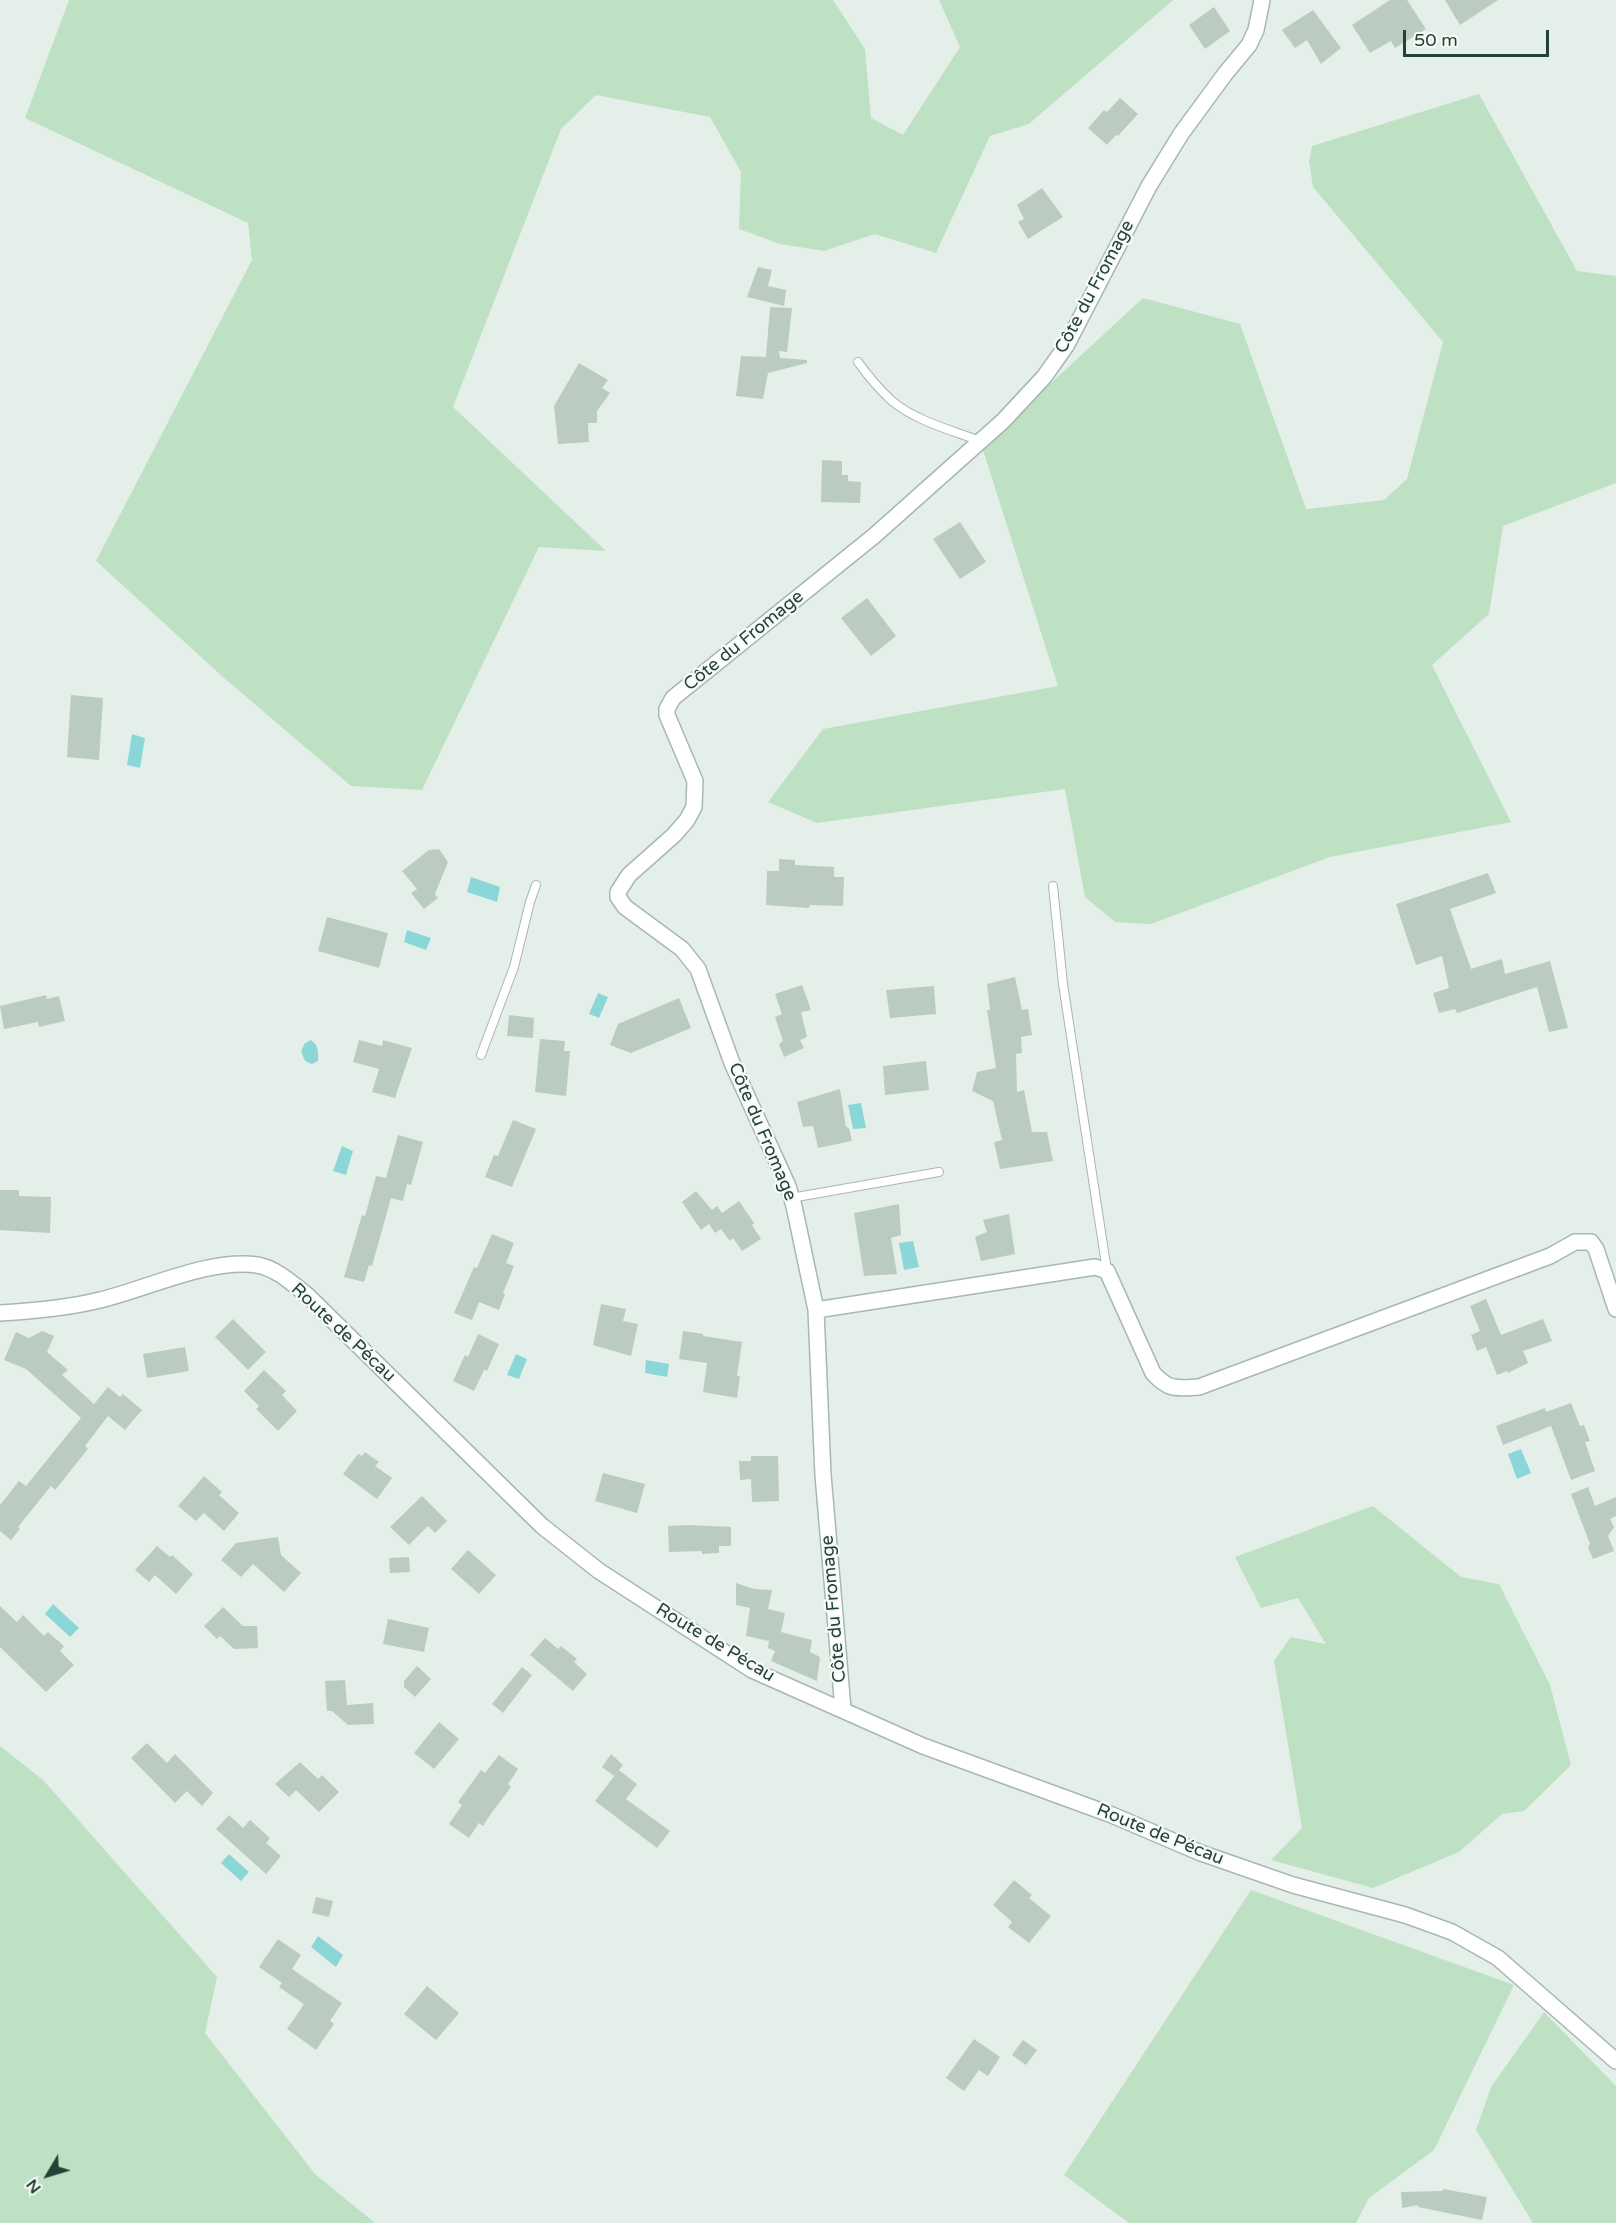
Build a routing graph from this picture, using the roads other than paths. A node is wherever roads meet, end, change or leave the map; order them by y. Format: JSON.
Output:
{"nodes":[{"id":1,"x":1262,"y":0,"type":"edge"},
{"id":2,"x":858,"y":362,"type":"dead end"},
{"id":3,"x":980,"y":441,"type":"junction"},
{"id":4,"x":536,"y":885,"type":"dead end"},
{"id":5,"x":1053,"y":886,"type":"dead end"},
{"id":6,"x":481,"y":1055,"type":"dead end"},
{"id":7,"x":939,"y":1172,"type":"dead end"},
{"id":8,"x":792,"y":1198,"type":"junction"},
{"id":9,"x":1107,"y":1271,"type":"junction"},
{"id":10,"x":1616,"y":1309,"type":"edge"},
{"id":11,"x":816,"y":1310,"type":"junction"},
{"id":12,"x":0,"y":1313,"type":"edge"},
{"id":13,"x":843,"y":1709,"type":"junction"},
{"id":14,"x":1616,"y":2061,"type":"edge"}],
"edges":[{"from":1,"to":3,"type":"street","name":"Côte du Fromage"},
{"from":2,"to":3,"type":"lane"},
{"from":3,"to":8,"type":"street","name":"Côte du Fromage"},
{"from":4,"to":6,"type":"lane"},
{"from":5,"to":9,"type":"lane"},
{"from":7,"to":8,"type":"lane"},
{"from":8,"to":11,"type":"street","name":"Côte du Fromage"},
{"from":9,"to":10,"type":"street"},
{"from":9,"to":11,"type":"street"},
{"from":11,"to":13,"type":"street","name":"Côte du Fromage"},
{"from":12,"to":13,"type":"street","name":"Route de Pécau"},
{"from":13,"to":14,"type":"street","name":"Route de Pécau"}]}
